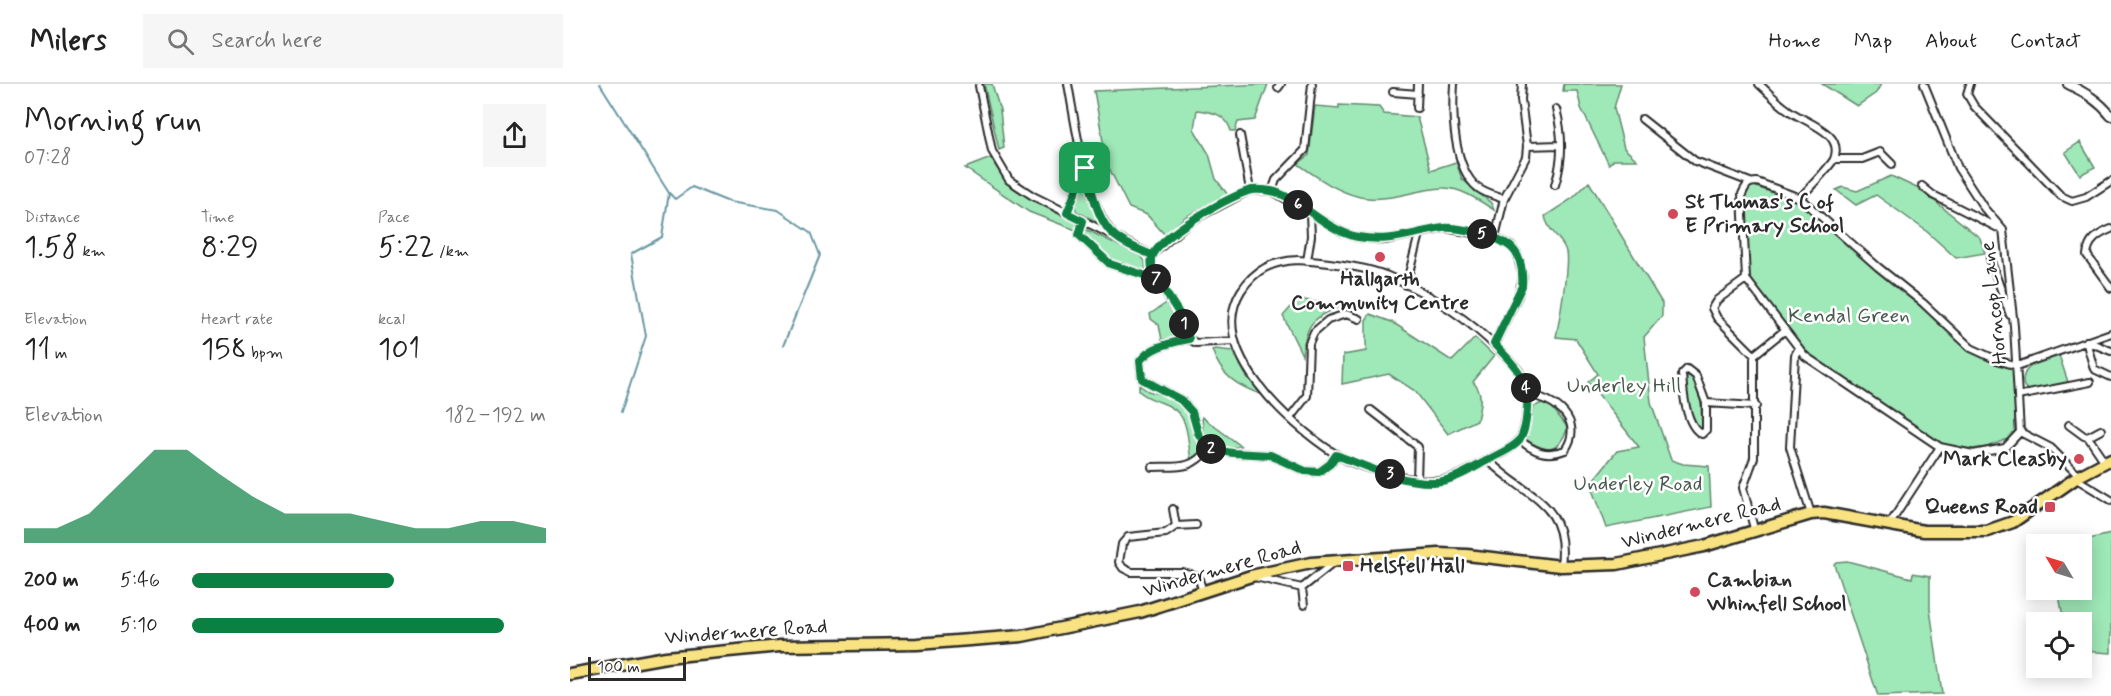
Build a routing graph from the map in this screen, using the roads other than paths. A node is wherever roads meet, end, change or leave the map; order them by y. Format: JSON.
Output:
{"nodes":[{"id":1,"x":1068,"y":84,"type":"edge"},
{"id":2,"x":1312,"y":84,"type":"edge"},
{"id":3,"x":1418,"y":84,"type":"edge"},
{"id":4,"x":1454,"y":84,"type":"edge"},
{"id":5,"x":1522,"y":84,"type":"edge"},
{"id":6,"x":1759,"y":84,"type":"edge"},
{"id":7,"x":1924,"y":84,"type":"edge"},
{"id":8,"x":1970,"y":84,"type":"edge"},
{"id":9,"x":2068,"y":84,"type":"edge"},
{"id":10,"x":979,"y":86,"type":"dead end"},
{"id":11,"x":1393,"y":92,"type":"dead end"},
{"id":12,"x":1418,"y":94,"type":"junction"},
{"id":13,"x":1417,"y":108,"type":"dead end"},
{"id":14,"x":1556,"y":109,"type":"dead end"},
{"id":15,"x":2111,"y":116,"type":"edge"},
{"id":16,"x":1642,"y":120,"type":"dead end"},
{"id":17,"x":1240,"y":135,"type":"dead end"},
{"id":18,"x":1560,"y":145,"type":"junction"},
{"id":19,"x":1527,"y":146,"type":"junction"},
{"id":20,"x":1834,"y":159,"type":"junction"},
{"id":21,"x":1892,"y":164,"type":"dead end"},
{"id":22,"x":1085,"y":168,"type":"junction"},
{"id":23,"x":2111,"y":181,"type":"edge"},
{"id":24,"x":1750,"y":182,"type":"junction"},
{"id":25,"x":1555,"y":185,"type":"dead end"},
{"id":26,"x":1922,"y":186,"type":"dead end"},
{"id":27,"x":1250,"y":190,"type":"junction"},
{"id":28,"x":1272,"y":191,"type":"junction"},
{"id":29,"x":1800,"y":198,"type":"junction"},
{"id":30,"x":1504,"y":199,"type":"junction"},
{"id":31,"x":1067,"y":213,"type":"junction"},
{"id":32,"x":1310,"y":214,"type":"junction"},
{"id":33,"x":1083,"y":221,"type":"junction"},
{"id":34,"x":2111,"y":228,"type":"edge"},
{"id":35,"x":2003,"y":230,"type":"junction"},
{"id":36,"x":1419,"y":234,"type":"junction"},
{"id":37,"x":1115,"y":237,"type":"junction"},
{"id":38,"x":1495,"y":237,"type":"junction"},
{"id":39,"x":1152,"y":255,"type":"junction"},
{"id":40,"x":1990,"y":259,"type":"dead end"},
{"id":41,"x":1307,"y":261,"type":"junction"},
{"id":42,"x":1156,"y":279,"type":"junction"},
{"id":43,"x":1746,"y":279,"type":"junction"},
{"id":44,"x":1406,"y":285,"type":"junction"},
{"id":45,"x":2111,"y":288,"type":"edge"},
{"id":46,"x":1359,"y":319,"type":"dead end"},
{"id":47,"x":2014,"y":326,"type":"junction"},
{"id":48,"x":1785,"y":330,"type":"junction"},
{"id":49,"x":2111,"y":333,"type":"edge"},
{"id":50,"x":1189,"y":339,"type":"junction"},
{"id":51,"x":1234,"y":340,"type":"junction"},
{"id":52,"x":2086,"y":341,"type":"junction"},
{"id":53,"x":1494,"y":344,"type":"junction"},
{"id":54,"x":1799,"y":348,"type":"junction"},
{"id":55,"x":2111,"y":351,"type":"edge"},
{"id":56,"x":1754,"y":355,"type":"junction"},
{"id":57,"x":2017,"y":366,"type":"junction"},
{"id":58,"x":2111,"y":377,"type":"edge"},
{"id":59,"x":2090,"y":382,"type":"dead end"},
{"id":60,"x":1528,"y":395,"type":"junction"},
{"id":61,"x":2018,"y":396,"type":"junction"},
{"id":62,"x":1706,"y":403,"type":"junction"},
{"id":63,"x":1756,"y":406,"type":"junction"},
{"id":64,"x":1371,"y":410,"type":"dead end"},
{"id":65,"x":1290,"y":417,"type":"junction"},
{"id":66,"x":2069,"y":425,"type":"dead end"},
{"id":67,"x":2101,"y":430,"type":"dead end"},
{"id":68,"x":2020,"y":432,"type":"junction"},
{"id":69,"x":2088,"y":436,"type":"junction"},
{"id":70,"x":1520,"y":440,"type":"junction"},
{"id":71,"x":1940,"y":447,"type":"junction"},
{"id":72,"x":1208,"y":449,"type":"junction"},
{"id":73,"x":1336,"y":455,"type":"junction"},
{"id":74,"x":1488,"y":460,"type":"junction"},
{"id":75,"x":2109,"y":460,"type":"edge"},
{"id":76,"x":1152,"y":467,"type":"dead end"},
{"id":77,"x":2077,"y":477,"type":"junction"},
{"id":78,"x":1417,"y":480,"type":"junction"},
{"id":79,"x":2111,"y":500,"type":"edge"},
{"id":80,"x":1173,"y":509,"type":"dead end"},
{"id":81,"x":1811,"y":514,"type":"junction"},
{"id":82,"x":1196,"y":525,"type":"dead end"},
{"id":83,"x":1888,"y":525,"type":"junction"},
{"id":84,"x":1176,"y":526,"type":"junction"},
{"id":85,"x":1755,"y":532,"type":"junction"},
{"id":86,"x":1336,"y":561,"type":"junction"},
{"id":87,"x":1561,"y":566,"type":"junction"},
{"id":88,"x":1251,"y":576,"type":"junction"},
{"id":89,"x":1302,"y":588,"type":"junction"},
{"id":90,"x":1203,"y":592,"type":"junction"},
{"id":91,"x":1304,"y":605,"type":"dead end"},
{"id":92,"x":570,"y":674,"type":"edge"}],
"edges":[{"from":1,"to":22,"type":"street"},
{"from":2,"to":28,"type":"street"},
{"from":3,"to":12,"type":"street"},
{"from":4,"to":30,"type":"street"},
{"from":5,"to":19,"type":"street"},
{"from":6,"to":20,"type":"street"},
{"from":7,"to":35,"type":"street","name":"Horncop Lane"},
{"from":8,"to":23,"type":"street"},
{"from":9,"to":15,"type":"street"},
{"from":10,"to":31,"type":"street"},
{"from":11,"to":12,"type":"street"},
{"from":12,"to":13,"type":"street"},
{"from":14,"to":18,"type":"street"},
{"from":16,"to":24,"type":"street"},
{"from":17,"to":27,"type":"street"},
{"from":18,"to":19,"type":"street"},
{"from":18,"to":25,"type":"street"},
{"from":19,"to":30,"type":"street"},
{"from":20,"to":21,"type":"street"},
{"from":20,"to":29,"type":"street"},
{"from":22,"to":31,"type":"street"},
{"from":22,"to":37,"type":"street"},
{"from":24,"to":29,"type":"street"},
{"from":24,"to":43,"type":"street"},
{"from":26,"to":35,"type":"street"},
{"from":27,"to":28,"type":"street"},
{"from":27,"to":39,"type":"street"},
{"from":28,"to":32,"type":"street"},
{"from":29,"to":57,"type":"street"},
{"from":30,"to":38,"type":"street"},
{"from":31,"to":33,"type":"street"},
{"from":32,"to":36,"type":"street"},
{"from":32,"to":41,"type":"street"},
{"from":33,"to":37,"type":"street"},
{"from":33,"to":42,"type":"street"},
{"from":34,"to":45,"type":"street"},
{"from":35,"to":47,"type":"street","name":"Horncop Lane"},
{"from":36,"to":38,"type":"street"},
{"from":36,"to":44,"type":"street"},
{"from":37,"to":39,"type":"street"},
{"from":38,"to":53,"type":"street"},
{"from":39,"to":42,"type":"street"},
{"from":40,"to":47,"type":"street"},
{"from":41,"to":44,"type":"street"},
{"from":41,"to":51,"type":"street"},
{"from":42,"to":50,"type":"street"},
{"from":43,"to":48,"type":"street"},
{"from":43,"to":56,"type":"street"},
{"from":44,"to":53,"type":"street"},
{"from":46,"to":65,"type":"street"},
{"from":47,"to":57,"type":"street","name":"Horncop Lane"},
{"from":48,"to":54,"type":"street"},
{"from":48,"to":56,"type":"street"},
{"from":49,"to":52,"type":"street"},
{"from":50,"to":51,"type":"street"},
{"from":50,"to":72,"type":"street"},
{"from":51,"to":65,"type":"street"},
{"from":52,"to":55,"type":"street"},
{"from":52,"to":57,"type":"street"},
{"from":52,"to":58,"type":"street"},
{"from":53,"to":60,"type":"street"},
{"from":54,"to":71,"type":"street"},
{"from":54,"to":81,"type":"street"},
{"from":56,"to":63,"type":"street"},
{"from":57,"to":61,"type":"street","name":"Horncop Lane"},
{"from":59,"to":61,"type":"street"},
{"from":60,"to":70,"type":"street"},
{"from":60,"to":70,"type":"street"},
{"from":61,"to":68,"type":"street","name":"Horncop Lane"},
{"from":62,"to":62,"type":"street"},
{"from":62,"to":63,"type":"street"},
{"from":63,"to":85,"type":"street"},
{"from":64,"to":78,"type":"street"},
{"from":65,"to":73,"type":"street"},
{"from":66,"to":69,"type":"street"},
{"from":67,"to":69,"type":"street"},
{"from":68,"to":71,"type":"street"},
{"from":68,"to":77,"type":"street"},
{"from":69,"to":75,"type":"street"},
{"from":70,"to":74,"type":"street"},
{"from":71,"to":83,"type":"street"},
{"from":72,"to":73,"type":"street"},
{"from":72,"to":76,"type":"street"},
{"from":73,"to":78,"type":"street"},
{"from":74,"to":78,"type":"street"},
{"from":74,"to":87,"type":"street"},
{"from":75,"to":77,"type":"highway","name":"Windermere Road"},
{"from":77,"to":79,"type":"street"},
{"from":77,"to":83,"type":"highway","name":"Windermere Road"},
{"from":80,"to":84,"type":"street"},
{"from":81,"to":83,"type":"highway","name":"Windermere Road"},
{"from":81,"to":85,"type":"highway","name":"Windermere Road"},
{"from":82,"to":84,"type":"street"},
{"from":84,"to":90,"type":"street"},
{"from":85,"to":87,"type":"highway","name":"Windermere Road"},
{"from":86,"to":87,"type":"highway","name":"Windermere Road"},
{"from":86,"to":88,"type":"highway","name":"Windermere Road"},
{"from":86,"to":89,"type":"street"},
{"from":88,"to":89,"type":"street"},
{"from":88,"to":90,"type":"highway","name":"Windermere Road"},
{"from":89,"to":91,"type":"street"},
{"from":90,"to":92,"type":"highway","name":"Windermere Road"}]}
